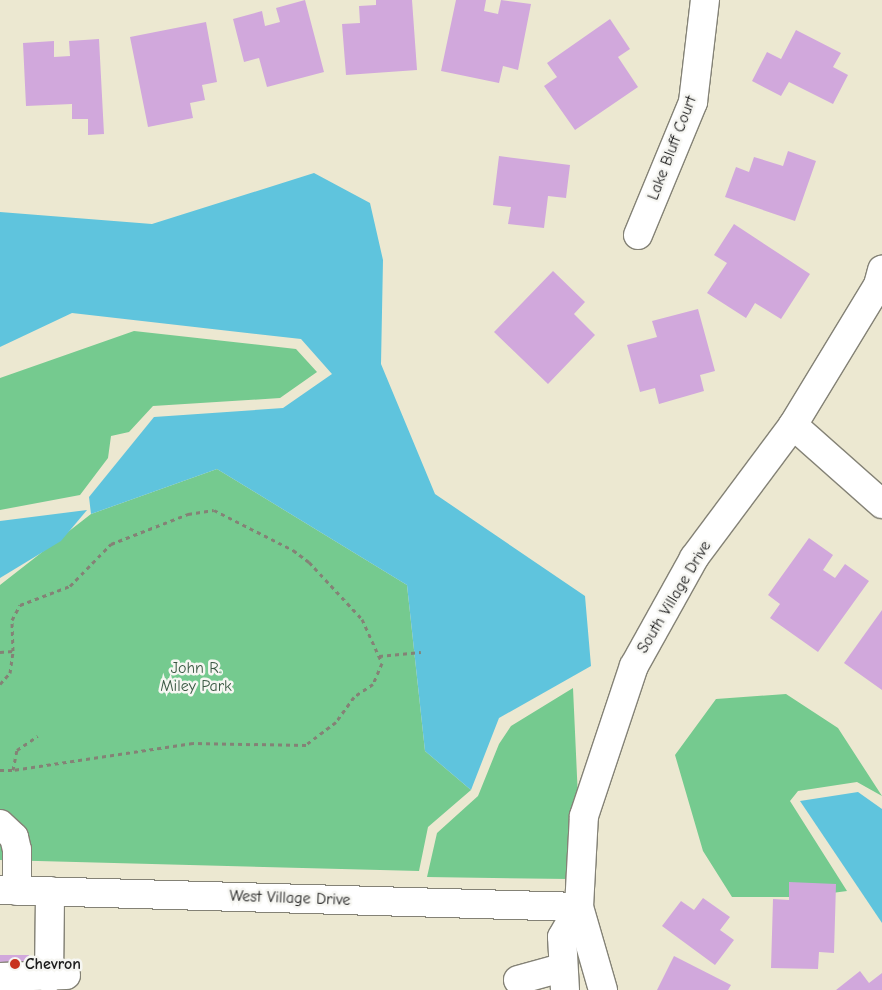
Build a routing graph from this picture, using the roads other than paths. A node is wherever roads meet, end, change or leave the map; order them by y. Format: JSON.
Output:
{"nodes":[{"id":1,"x":705,"y":0,"type":"edge"},
{"id":2,"x":638,"y":235,"type":"dead end"},
{"id":3,"x":882,"y":270,"type":"edge"},
{"id":4,"x":793,"y":425,"type":"junction"},
{"id":5,"x":882,"y":504,"type":"edge"},
{"id":6,"x":0,"y":824,"type":"edge"},
{"id":7,"x":9,"y":890,"type":"edge"},
{"id":8,"x":50,"y":892,"type":"junction"},
{"id":9,"x":579,"y":907,"type":"junction"},
{"id":10,"x":0,"y":977,"type":"edge"},
{"id":11,"x":564,"y":979,"type":"edge"},
{"id":12,"x":518,"y":980,"type":"dead end"},
{"id":13,"x":603,"y":990,"type":"edge"}],
"edges":[{"from":1,"to":2,"type":"street","name":"Lake Bluff Court"},
{"from":3,"to":4,"type":"street","name":"South Village Drive"},
{"from":4,"to":5,"type":"street"},
{"from":4,"to":9,"type":"street","name":"South Village Drive"},
{"from":6,"to":7,"type":"street"},
{"from":7,"to":8,"type":"street","name":"West Village Drive"},
{"from":8,"to":9,"type":"street","name":"West Village Drive"},
{"from":8,"to":10,"type":"street"},
{"from":9,"to":11,"type":"street","name":"South Village Drive"},
{"from":9,"to":13,"type":"street","name":"South Village Drive"},
{"from":11,"to":12,"type":"street"}]}
